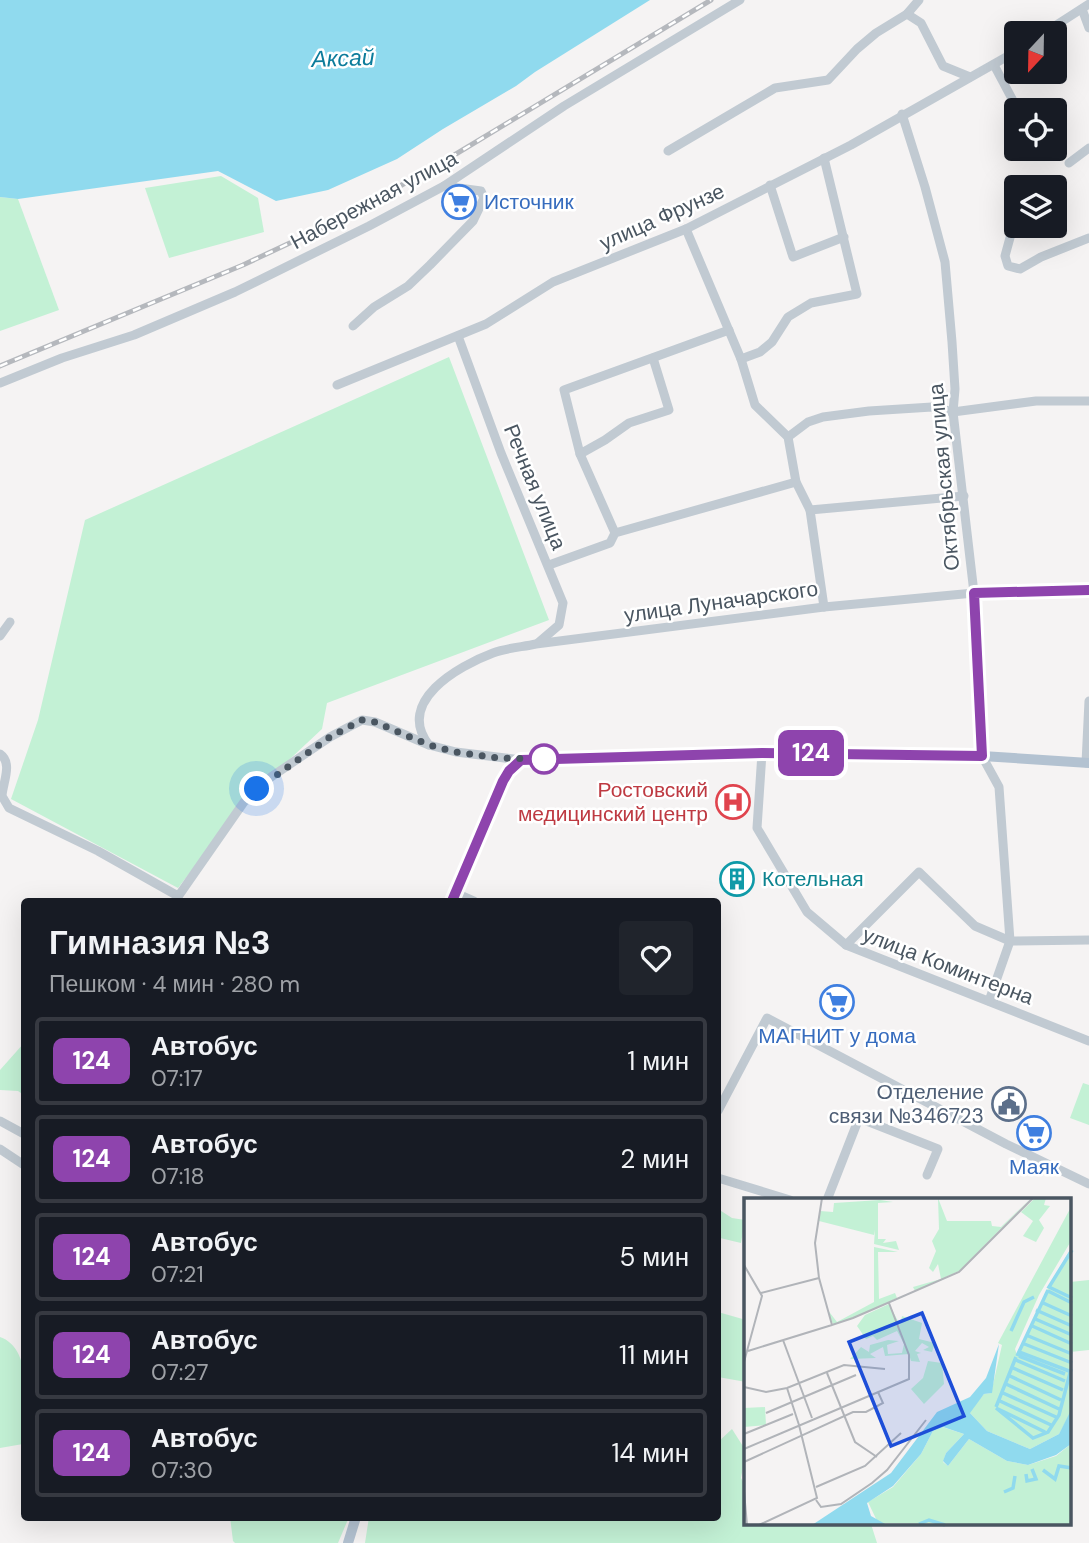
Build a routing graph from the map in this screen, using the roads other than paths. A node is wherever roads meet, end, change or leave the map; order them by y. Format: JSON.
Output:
{"nodes":[{"id":1,"x":740,"y":0,"type":"edge"},
{"id":2,"x":919,"y":0,"type":"edge"},
{"id":3,"x":1085,"y":7,"type":"edge"},
{"id":4,"x":907,"y":14,"type":"junction"},
{"id":5,"x":1063,"y":21,"type":"edge"},
{"id":6,"x":1089,"y":28,"type":"edge"},
{"id":7,"x":1004,"y":59,"type":"edge"},
{"id":8,"x":994,"y":65,"type":"junction"},
{"id":9,"x":970,"y":77,"type":"junction"},
{"id":10,"x":1012,"y":98,"type":"edge"},
{"id":11,"x":902,"y":114,"type":"junction"},
{"id":12,"x":1089,"y":148,"type":"edge"},
{"id":13,"x":668,"y":151,"type":"dead end"},
{"id":14,"x":824,"y":158,"type":"junction"},
{"id":15,"x":1069,"y":163,"type":"dead end"},
{"id":16,"x":770,"y":185,"type":"junction"},
{"id":17,"x":444,"y":186,"type":"junction"},
{"id":18,"x":686,"y":229,"type":"junction"},
{"id":19,"x":844,"y":237,"type":"junction"},
{"id":20,"x":1010,"y":238,"type":"edge"},
{"id":21,"x":1089,"y":238,"type":"edge"},
{"id":22,"x":353,"y":326,"type":"dead end"},
{"id":23,"x":729,"y":330,"type":"junction"},
{"id":24,"x":458,"y":336,"type":"junction"},
{"id":25,"x":653,"y":358,"type":"junction"},
{"id":26,"x":741,"y":359,"type":"junction"},
{"id":27,"x":0,"y":383,"type":"edge"},
{"id":28,"x":337,"y":385,"type":"dead end"},
{"id":29,"x":1089,"y":401,"type":"edge"},
{"id":30,"x":953,"y":412,"type":"junction"},
{"id":31,"x":788,"y":437,"type":"junction"},
{"id":32,"x":580,"y":454,"type":"junction"},
{"id":33,"x":796,"y":482,"type":"junction"},
{"id":34,"x":964,"y":496,"type":"junction"},
{"id":35,"x":810,"y":510,"type":"junction"},
{"id":36,"x":615,"y":534,"type":"junction"},
{"id":37,"x":549,"y":565,"type":"junction"},
{"id":38,"x":1089,"y":590,"type":"edge"},
{"id":39,"x":974,"y":593,"type":"junction"},
{"id":40,"x":824,"y":607,"type":"junction"},
{"id":41,"x":10,"y":622,"type":"dead end"},
{"id":42,"x":0,"y":636,"type":"edge"},
{"id":43,"x":536,"y":644,"type":"junction"},
{"id":44,"x":1089,"y":701,"type":"edge"},
{"id":45,"x":429,"y":745,"type":"junction"},
{"id":46,"x":762,"y":753,"type":"junction"},
{"id":47,"x":0,"y":754,"type":"edge"},
{"id":48,"x":982,"y":756,"type":"junction"},
{"id":49,"x":521,"y":760,"type":"junction"},
{"id":50,"x":1087,"y":763,"type":"edge"},
{"id":51,"x":454,"y":897,"type":"edge"},
{"id":52,"x":175,"y":898,"type":"edge"},
{"id":53,"x":178,"y":898,"type":"edge"},
{"id":54,"x":1089,"y":940,"type":"edge"},
{"id":55,"x":1010,"y":941,"type":"junction"},
{"id":56,"x":846,"y":945,"type":"junction"},
{"id":57,"x":989,"y":1001,"type":"junction"},
{"id":58,"x":1089,"y":1041,"type":"edge"},
{"id":59,"x":721,"y":1105,"type":"edge"},
{"id":60,"x":0,"y":1121,"type":"edge"},
{"id":61,"x":21,"y":1132,"type":"edge"},
{"id":62,"x":0,"y":1149,"type":"edge"},
{"id":63,"x":21,"y":1163,"type":"edge"},
{"id":64,"x":927,"y":1175,"type":"dead end"},
{"id":65,"x":721,"y":1179,"type":"edge"},
{"id":66,"x":1089,"y":1184,"type":"edge"},
{"id":67,"x":783,"y":1198,"type":"edge"},
{"id":68,"x":828,"y":1198,"type":"edge"},
{"id":69,"x":355,"y":1521,"type":"edge"},
{"id":70,"x":348,"y":1543,"type":"edge"}],
"edges":[{"from":1,"to":17,"type":"street","name":"Набережная улица"},
{"from":2,"to":4,"type":"street"},
{"from":3,"to":5,"type":"street"},
{"from":3,"to":6,"type":"street"},
{"from":4,"to":9,"type":"street"},
{"from":4,"to":13,"type":"street"},
{"from":7,"to":8,"type":"street","name":"улица Фрунзе"},
{"from":8,"to":9,"type":"street","name":"улица Фрунзе"},
{"from":8,"to":10,"type":"street"},
{"from":9,"to":11,"type":"street","name":"улица Фрунзе"},
{"from":11,"to":14,"type":"street","name":"улица Фрунзе"},
{"from":11,"to":30,"type":"street","name":"Октябрьская улица"},
{"from":12,"to":15,"type":"street"},
{"from":14,"to":16,"type":"street","name":"улица Фрунзе"},
{"from":14,"to":19,"type":"street"},
{"from":16,"to":18,"type":"street","name":"улица Фрунзе"},
{"from":16,"to":19,"type":"street"},
{"from":17,"to":22,"type":"street"},
{"from":17,"to":27,"type":"street","name":"Набережная улица"},
{"from":18,"to":23,"type":"street"},
{"from":18,"to":24,"type":"street","name":"улица Фрунзе"},
{"from":19,"to":26,"type":"street"},
{"from":20,"to":21,"type":"street"},
{"from":23,"to":25,"type":"street"},
{"from":23,"to":26,"type":"street"},
{"from":24,"to":28,"type":"street","name":"улица Фрунзе"},
{"from":24,"to":37,"type":"street","name":"Речная улица"},
{"from":25,"to":32,"type":"street"},
{"from":25,"to":32,"type":"street"},
{"from":26,"to":31,"type":"street"},
{"from":29,"to":30,"type":"street"},
{"from":30,"to":31,"type":"street"},
{"from":30,"to":34,"type":"street","name":"Октябрьская улица"},
{"from":31,"to":33,"type":"street"},
{"from":32,"to":36,"type":"street"},
{"from":33,"to":35,"type":"street"},
{"from":33,"to":36,"type":"street"},
{"from":34,"to":35,"type":"street"},
{"from":34,"to":39,"type":"street","name":"Октябрьская улица"},
{"from":35,"to":40,"type":"street"},
{"from":36,"to":37,"type":"street"},
{"from":37,"to":43,"type":"street","name":"Речная улица"},
{"from":38,"to":39,"type":"main road","name":"улица Луначарского"},
{"from":39,"to":40,"type":"street","name":"улица Луначарского"},
{"from":39,"to":48,"type":"main road","name":"Октябрьская улица"},
{"from":40,"to":43,"type":"street","name":"улица Луначарского"},
{"from":41,"to":42,"type":"street"},
{"from":43,"to":45,"type":"street","name":"улица Луначарского"},
{"from":44,"to":50,"type":"street"},
{"from":45,"to":49,"type":"street"},
{"from":45,"to":53,"type":"street"},
{"from":46,"to":48,"type":"main road"},
{"from":46,"to":49,"type":"main road"},
{"from":46,"to":56,"type":"street","name":"улица Коминтерна"},
{"from":47,"to":52,"type":"street"},
{"from":48,"to":50,"type":"main road"},
{"from":48,"to":55,"type":"street","name":"Октябрьская улица"},
{"from":49,"to":51,"type":"main road"},
{"from":54,"to":55,"type":"street"},
{"from":55,"to":56,"type":"street"},
{"from":55,"to":57,"type":"street","name":"Октябрьская улица"},
{"from":56,"to":57,"type":"street","name":"улица Коминтерна"},
{"from":57,"to":58,"type":"street","name":"улица Коминтерна"},
{"from":59,"to":66,"type":"street"},
{"from":60,"to":61,"type":"street"},
{"from":62,"to":63,"type":"street"},
{"from":64,"to":68,"type":"street"},
{"from":65,"to":67,"type":"street"},
{"from":69,"to":70,"type":"main road"}]}
